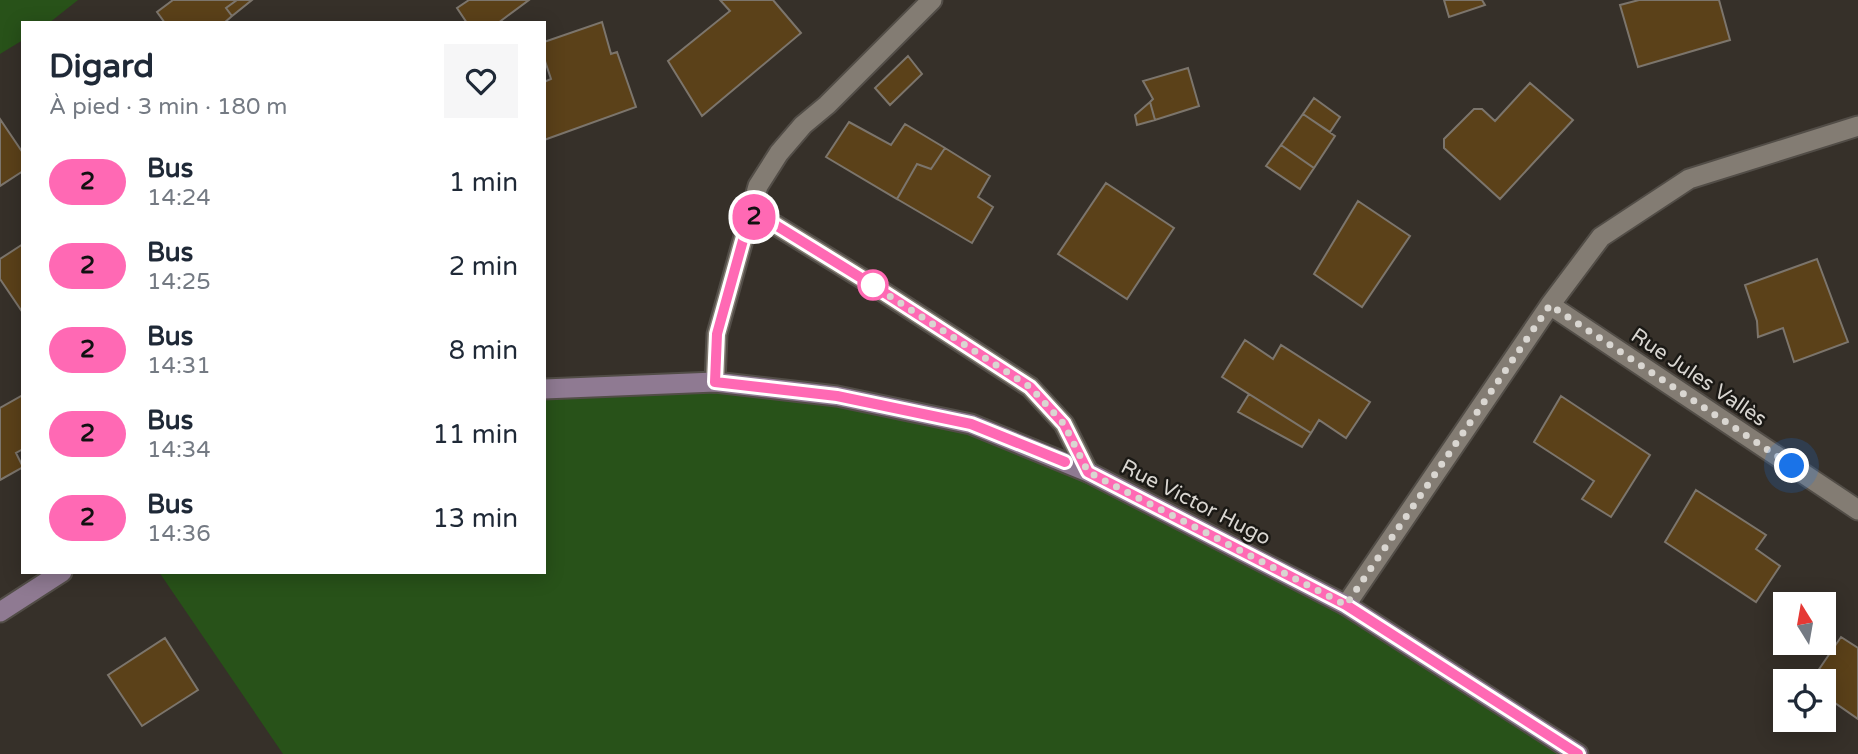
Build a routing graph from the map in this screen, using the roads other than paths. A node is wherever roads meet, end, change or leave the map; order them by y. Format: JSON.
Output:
{"nodes":[{"id":1,"x":932,"y":0,"type":"edge"},
{"id":2,"x":1858,"y":126,"type":"edge"},
{"id":3,"x":750,"y":215,"type":"junction"},
{"id":4,"x":1550,"y":305,"type":"junction"},
{"id":5,"x":715,"y":382,"type":"junction"},
{"id":6,"x":546,"y":389,"type":"edge"},
{"id":7,"x":1088,"y":472,"type":"junction"},
{"id":8,"x":1858,"y":510,"type":"edge"},
{"id":9,"x":59,"y":574,"type":"edge"},
{"id":10,"x":1346,"y":605,"type":"junction"},
{"id":11,"x":0,"y":612,"type":"edge"},
{"id":12,"x":1578,"y":754,"type":"edge"}],
"edges":[{"from":1,"to":3,"type":"street"},
{"from":2,"to":4,"type":"street"},
{"from":3,"to":5,"type":"street"},
{"from":3,"to":7,"type":"street"},
{"from":4,"to":8,"type":"street","name":"Rue Jules Vallès"},
{"from":4,"to":10,"type":"street"},
{"from":5,"to":6,"type":"main road","name":"Rue Victor Hugo"},
{"from":5,"to":7,"type":"main road","name":"Rue Victor Hugo"},
{"from":7,"to":10,"type":"main road","name":"Rue Victor Hugo"},
{"from":9,"to":11,"type":"main road"},
{"from":10,"to":12,"type":"main road","name":"Rue Victor Hugo"}]}
